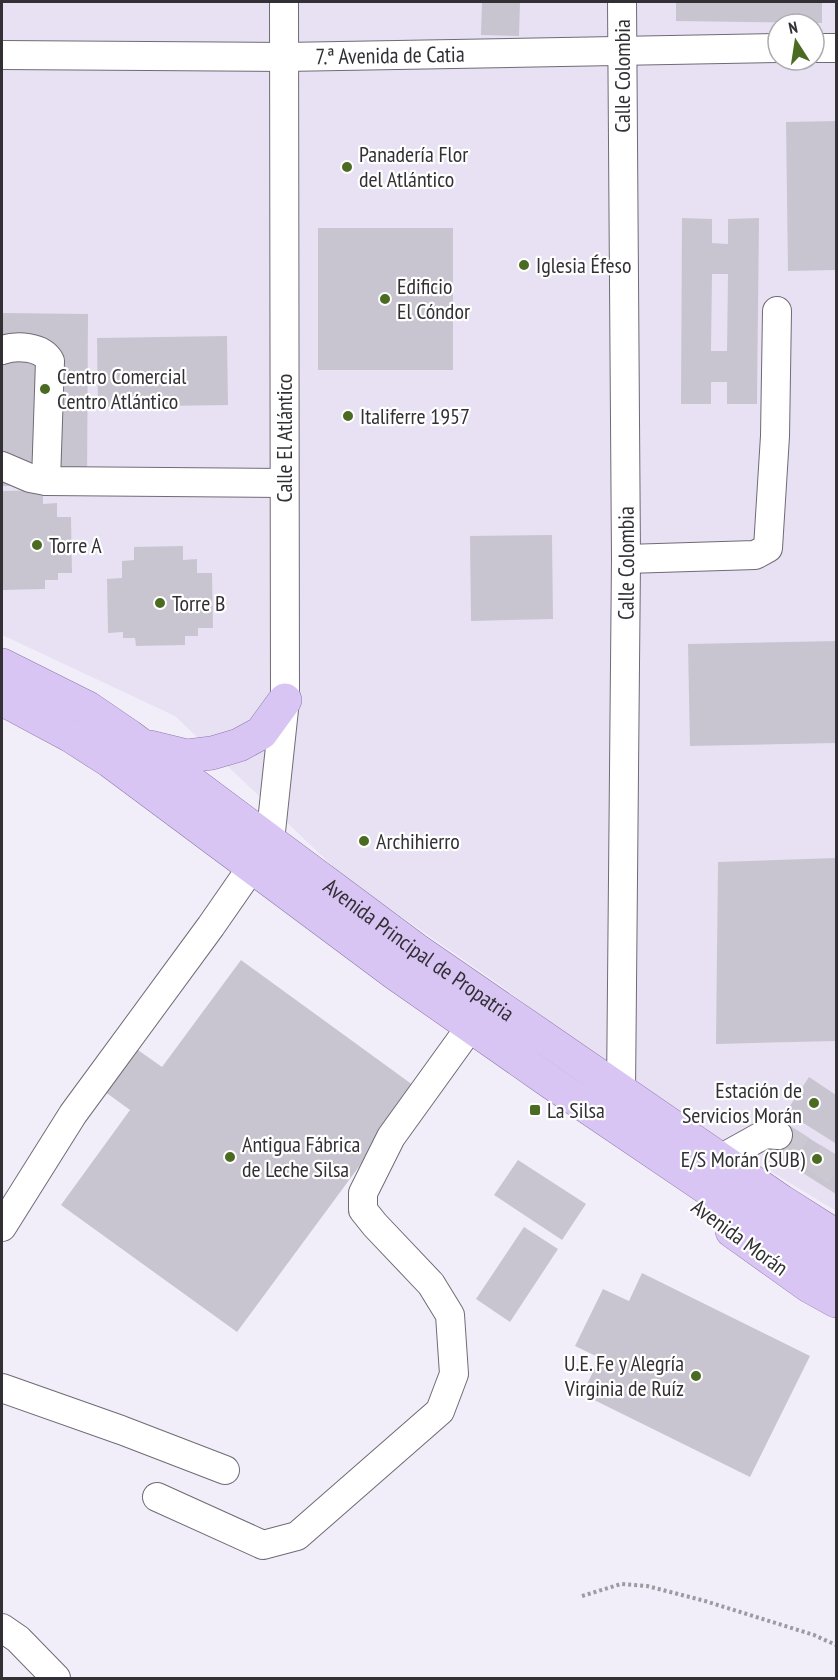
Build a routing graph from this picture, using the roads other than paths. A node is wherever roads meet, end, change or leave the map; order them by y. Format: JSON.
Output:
{"nodes":[{"id":1,"x":284,"y":2,"type":"edge"},
{"id":2,"x":622,"y":2,"type":"edge"},
{"id":3,"x":766,"y":48,"type":"edge"},
{"id":4,"x":622,"y":50,"type":"junction"},
{"id":5,"x":2,"y":55,"type":"edge"},
{"id":6,"x":284,"y":57,"type":"junction"},
{"id":7,"x":777,"y":311,"type":"dead end"},
{"id":8,"x":2,"y":350,"type":"edge"},
{"id":9,"x":2,"y":466,"type":"edge"},
{"id":10,"x":46,"y":481,"type":"junction"},
{"id":11,"x":284,"y":483,"type":"junction"},
{"id":12,"x":626,"y":560,"type":"junction"},
{"id":13,"x":2,"y":664,"type":"edge"},
{"id":14,"x":2,"y":699,"type":"edge"},
{"id":15,"x":285,"y":700,"type":"junction"},
{"id":16,"x":90,"y":729,"type":"junction"},
{"id":17,"x":142,"y":746,"type":"junction"},
{"id":18,"x":261,"y":854,"type":"junction"},
{"id":19,"x":471,"y":1026,"type":"junction"},
{"id":20,"x":612,"y":1105,"type":"junction"},
{"id":21,"x":778,"y":1135,"type":"dead end"},
{"id":22,"x":659,"y":1156,"type":"junction"},
{"id":23,"x":720,"y":1159,"type":"junction"},
{"id":24,"x":2,"y":1227,"type":"edge"},
{"id":25,"x":837,"y":1236,"type":"edge"},
{"id":26,"x":837,"y":1267,"type":"edge"},
{"id":27,"x":823,"y":1289,"type":"edge"},
{"id":28,"x":837,"y":1301,"type":"edge"},
{"id":29,"x":2,"y":1388,"type":"edge"},
{"id":30,"x":225,"y":1470,"type":"dead end"},
{"id":31,"x":157,"y":1497,"type":"dead end"},
{"id":32,"x":2,"y":1628,"type":"edge"},
{"id":33,"x":56,"y":1678,"type":"edge"}],
"edges":[{"from":1,"to":6,"type":"street","name":"Calle El Atlántico"},
{"from":2,"to":4,"type":"street","name":"Calle Colombia"},
{"from":3,"to":4,"type":"street","name":"7.ª Avenida de Catia"},
{"from":4,"to":6,"type":"street","name":"7.ª Avenida de Catia"},
{"from":4,"to":12,"type":"street","name":"Calle Colombia"},
{"from":5,"to":6,"type":"street","name":"7.ª Avenida de Catia"},
{"from":6,"to":11,"type":"street","name":"Calle El Atlántico"},
{"from":7,"to":12,"type":"street"},
{"from":8,"to":10,"type":"street"},
{"from":9,"to":10,"type":"street"},
{"from":10,"to":11,"type":"street"},
{"from":11,"to":15,"type":"street","name":"Calle El Atlántico"},
{"from":12,"to":20,"type":"street","name":"Calle Colombia"},
{"from":13,"to":16,"type":"main road","name":"Avenida Principal de Propatria"},
{"from":14,"to":16,"type":"main road","name":"Avenida Principal de Propatria"},
{"from":15,"to":17,"type":"main road"},
{"from":15,"to":18,"type":"street","name":"Calle El Atlántico"},
{"from":16,"to":17,"type":"main road","name":"Avenida Principal de Propatria"},
{"from":16,"to":18,"type":"main road","name":"Avenida Principal de Propatria"},
{"from":17,"to":18,"type":"main road","name":"Avenida Principal de Propatria"},
{"from":18,"to":19,"type":"main road","name":"Avenida Principal de Propatria"},
{"from":18,"to":20,"type":"main road","name":"Avenida Principal de Propatria"},
{"from":18,"to":24,"type":"street"},
{"from":19,"to":20,"type":"main road","name":"Avenida Principal de Propatria"},
{"from":19,"to":31,"type":"street"},
{"from":20,"to":22,"type":"main road","name":"Avenida Principal de Propatria"},
{"from":20,"to":23,"type":"main road","name":"Avenida Principal de Propatria"},
{"from":21,"to":23,"type":"street"},
{"from":22,"to":26,"type":"main road","name":"Avenida Principal de Propatria"},
{"from":22,"to":27,"type":"main road","name":"Avenida Morán"},
{"from":23,"to":25,"type":"main road","name":"Avenida Principal de Propatria"},
{"from":27,"to":28,"type":"main road","name":"Avenida Morán"},
{"from":29,"to":30,"type":"street"},
{"from":32,"to":33,"type":"street"}]}
